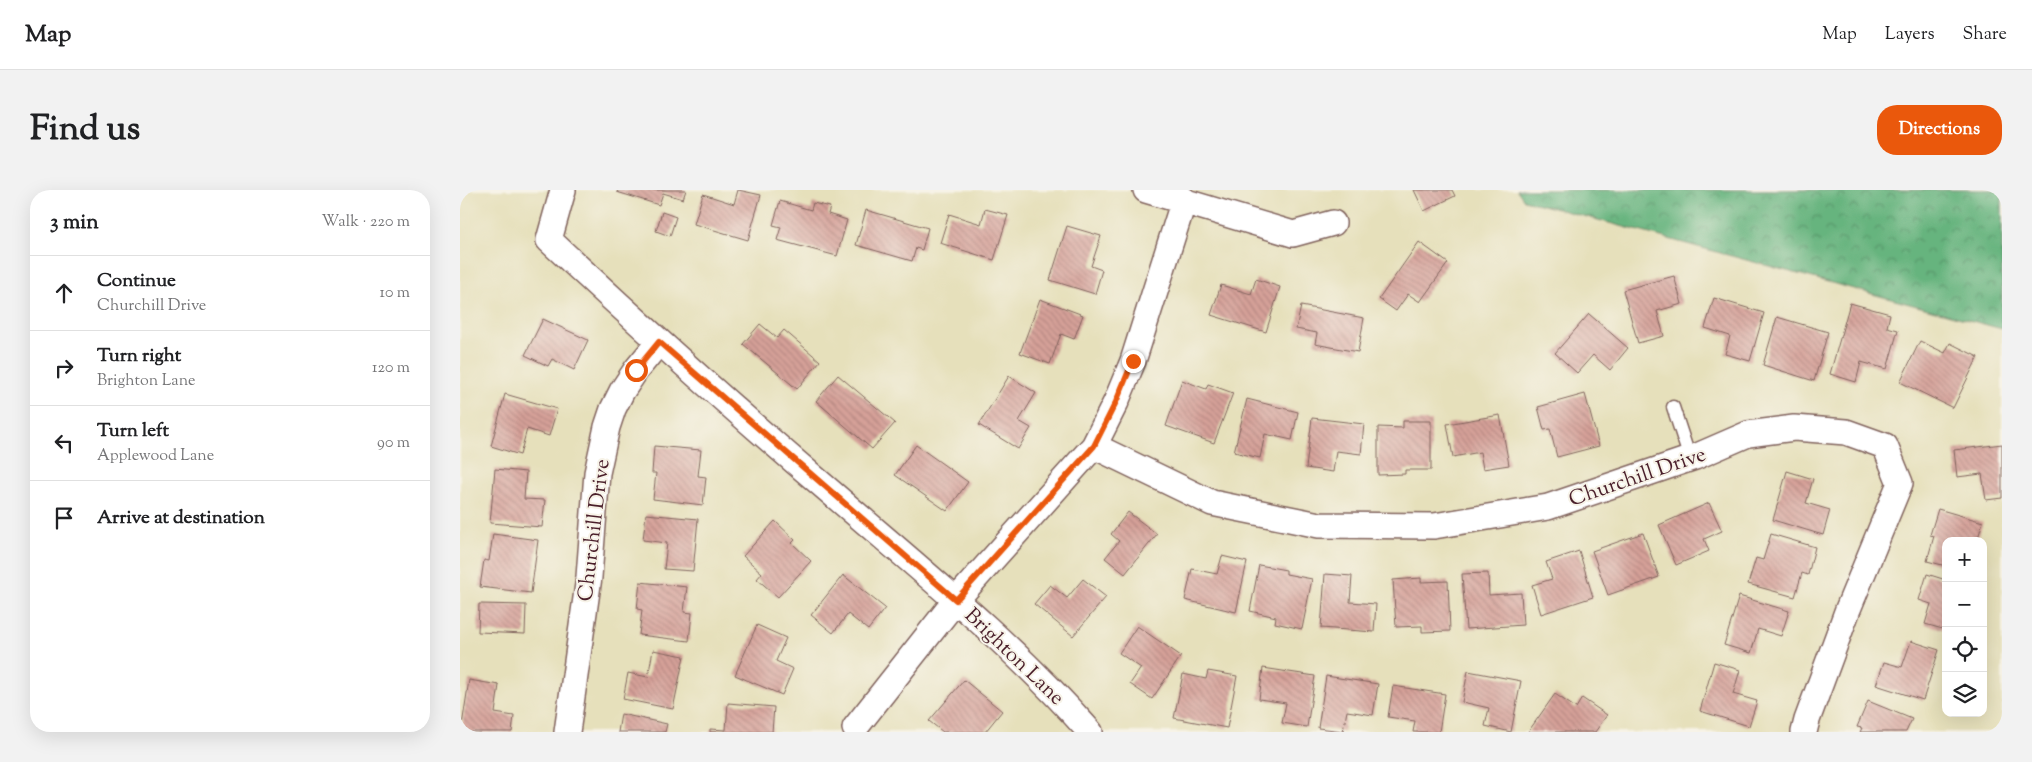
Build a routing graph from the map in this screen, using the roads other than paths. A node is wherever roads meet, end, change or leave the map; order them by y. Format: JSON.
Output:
{"nodes":[{"id":1,"x":563,"y":190,"type":"edge"},
{"id":2,"x":1146,"y":190,"type":"edge"},
{"id":3,"x":1184,"y":200,"type":"junction"},
{"id":4,"x":1333,"y":223,"type":"dead end"},
{"id":5,"x":659,"y":342,"type":"junction"},
{"id":6,"x":1673,"y":407,"type":"dead end"},
{"id":7,"x":1094,"y":446,"type":"junction"},
{"id":8,"x":1690,"y":459,"type":"junction"},
{"id":9,"x":956,"y":600,"type":"junction"},
{"id":10,"x":855,"y":728,"type":"dead end"},
{"id":11,"x":567,"y":732,"type":"edge"},
{"id":12,"x":1090,"y":732,"type":"edge"},
{"id":13,"x":1804,"y":732,"type":"edge"}],
"edges":[{"from":1,"to":5,"type":"street","name":"Brighton Lane"},
{"from":2,"to":3,"type":"street"},
{"from":3,"to":4,"type":"street"},
{"from":3,"to":7,"type":"street"},
{"from":5,"to":9,"type":"street","name":"Brighton Lane"},
{"from":5,"to":11,"type":"street","name":"Churchill Drive"},
{"from":6,"to":8,"type":"lane"},
{"from":7,"to":8,"type":"street","name":"Churchill Drive"},
{"from":7,"to":9,"type":"street"},
{"from":8,"to":13,"type":"street","name":"Churchill Drive"},
{"from":9,"to":10,"type":"street"},
{"from":9,"to":12,"type":"street","name":"Brighton Lane"}]}
